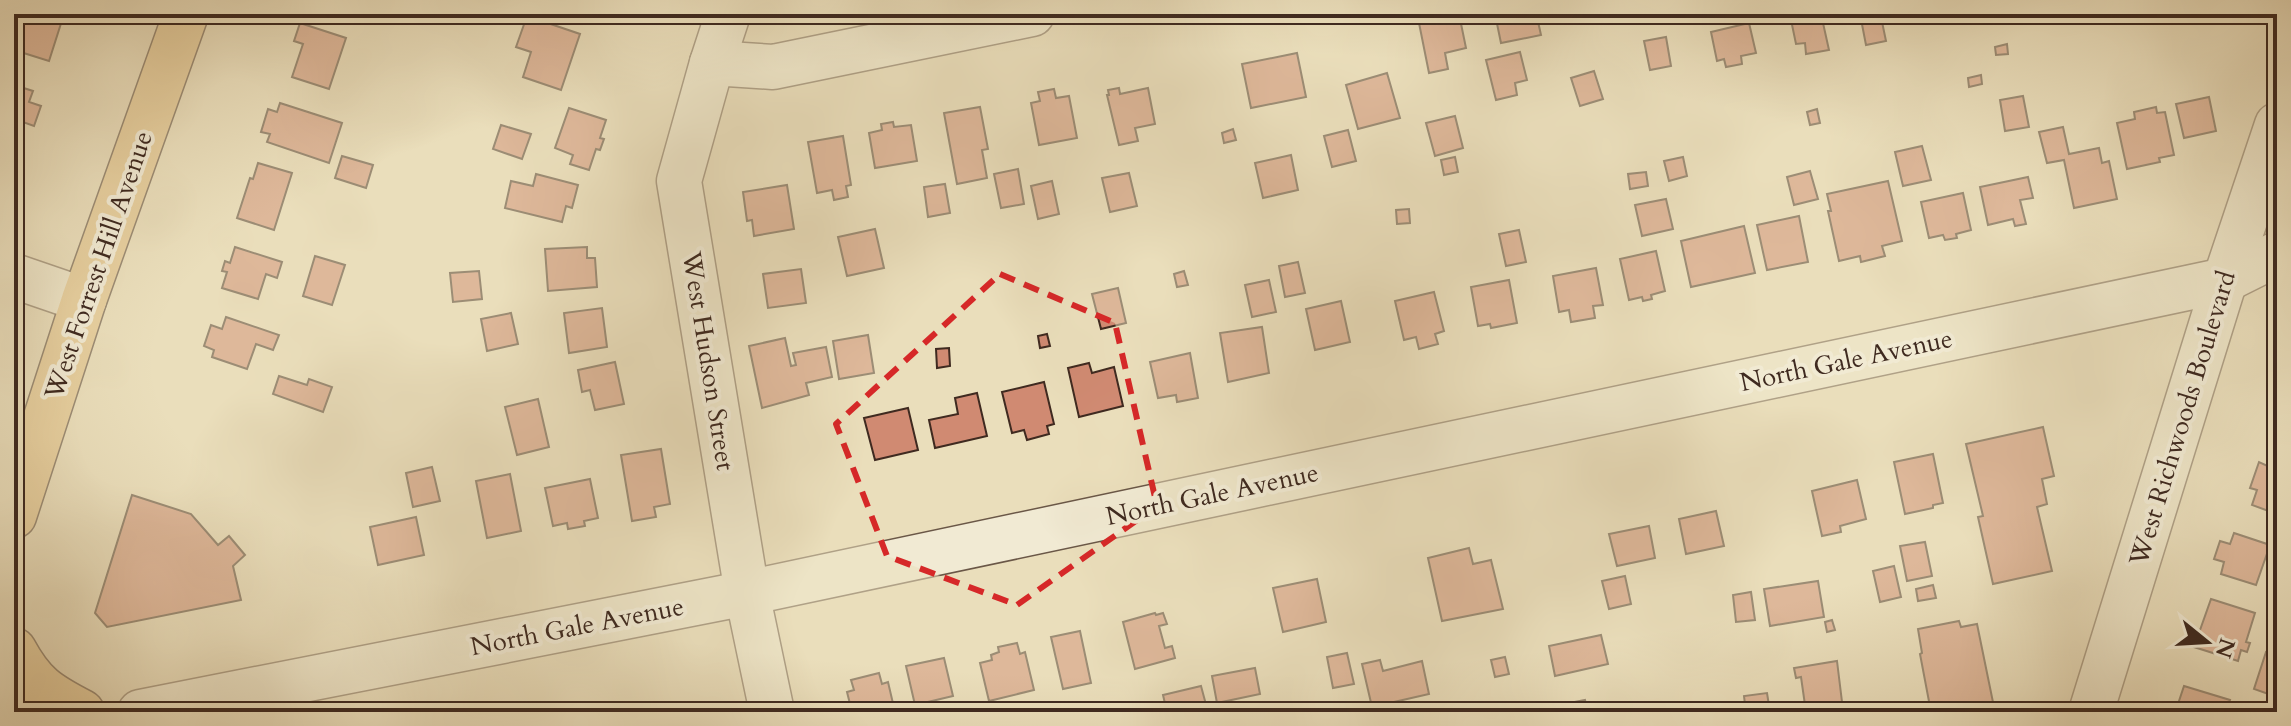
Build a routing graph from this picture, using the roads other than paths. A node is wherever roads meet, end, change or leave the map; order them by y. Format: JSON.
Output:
{"nodes":[{"id":1,"x":186,"y":14,"type":"edge"},
{"id":2,"x":728,"y":14,"type":"edge"},
{"id":3,"x":1032,"y":14,"type":"edge"},
{"id":4,"x":712,"y":63,"type":"junction"},
{"id":5,"x":2277,"y":125,"type":"edge"},
{"id":6,"x":2277,"y":254,"type":"edge"},
{"id":7,"x":14,"y":276,"type":"edge"},
{"id":8,"x":2225,"y":280,"type":"junction"},
{"id":9,"x":84,"y":300,"type":"junction"},
{"id":10,"x":14,"y":516,"type":"edge"},
{"id":11,"x":747,"y":593,"type":"junction"},
{"id":12,"x":14,"y":650,"type":"edge"},
{"id":13,"x":82,"y":712,"type":"edge"},
{"id":14,"x":140,"y":712,"type":"edge"},
{"id":15,"x":772,"y":712,"type":"edge"},
{"id":16,"x":2091,"y":712,"type":"edge"}],
"edges":[{"from":1,"to":9,"type":"main road","name":"West Forrest Hill Avenue"},
{"from":2,"to":4,"type":"street","name":"West Hudson Street"},
{"from":3,"to":4,"type":"street"},
{"from":4,"to":11,"type":"street","name":"West Hudson Street"},
{"from":5,"to":8,"type":"street","name":"West Richwoods Boulevard"},
{"from":6,"to":8,"type":"street","name":"North Gale Avenue"},
{"from":7,"to":9,"type":"street"},
{"from":8,"to":11,"type":"street","name":"North Gale Avenue"},
{"from":8,"to":16,"type":"street","name":"West Richwoods Boulevard"},
{"from":9,"to":10,"type":"main road","name":"West Forrest Hill Avenue"},
{"from":11,"to":14,"type":"street","name":"North Gale Avenue"},
{"from":11,"to":15,"type":"street","name":"West Hudson Street"},
{"from":12,"to":13,"type":"main road"}]}
